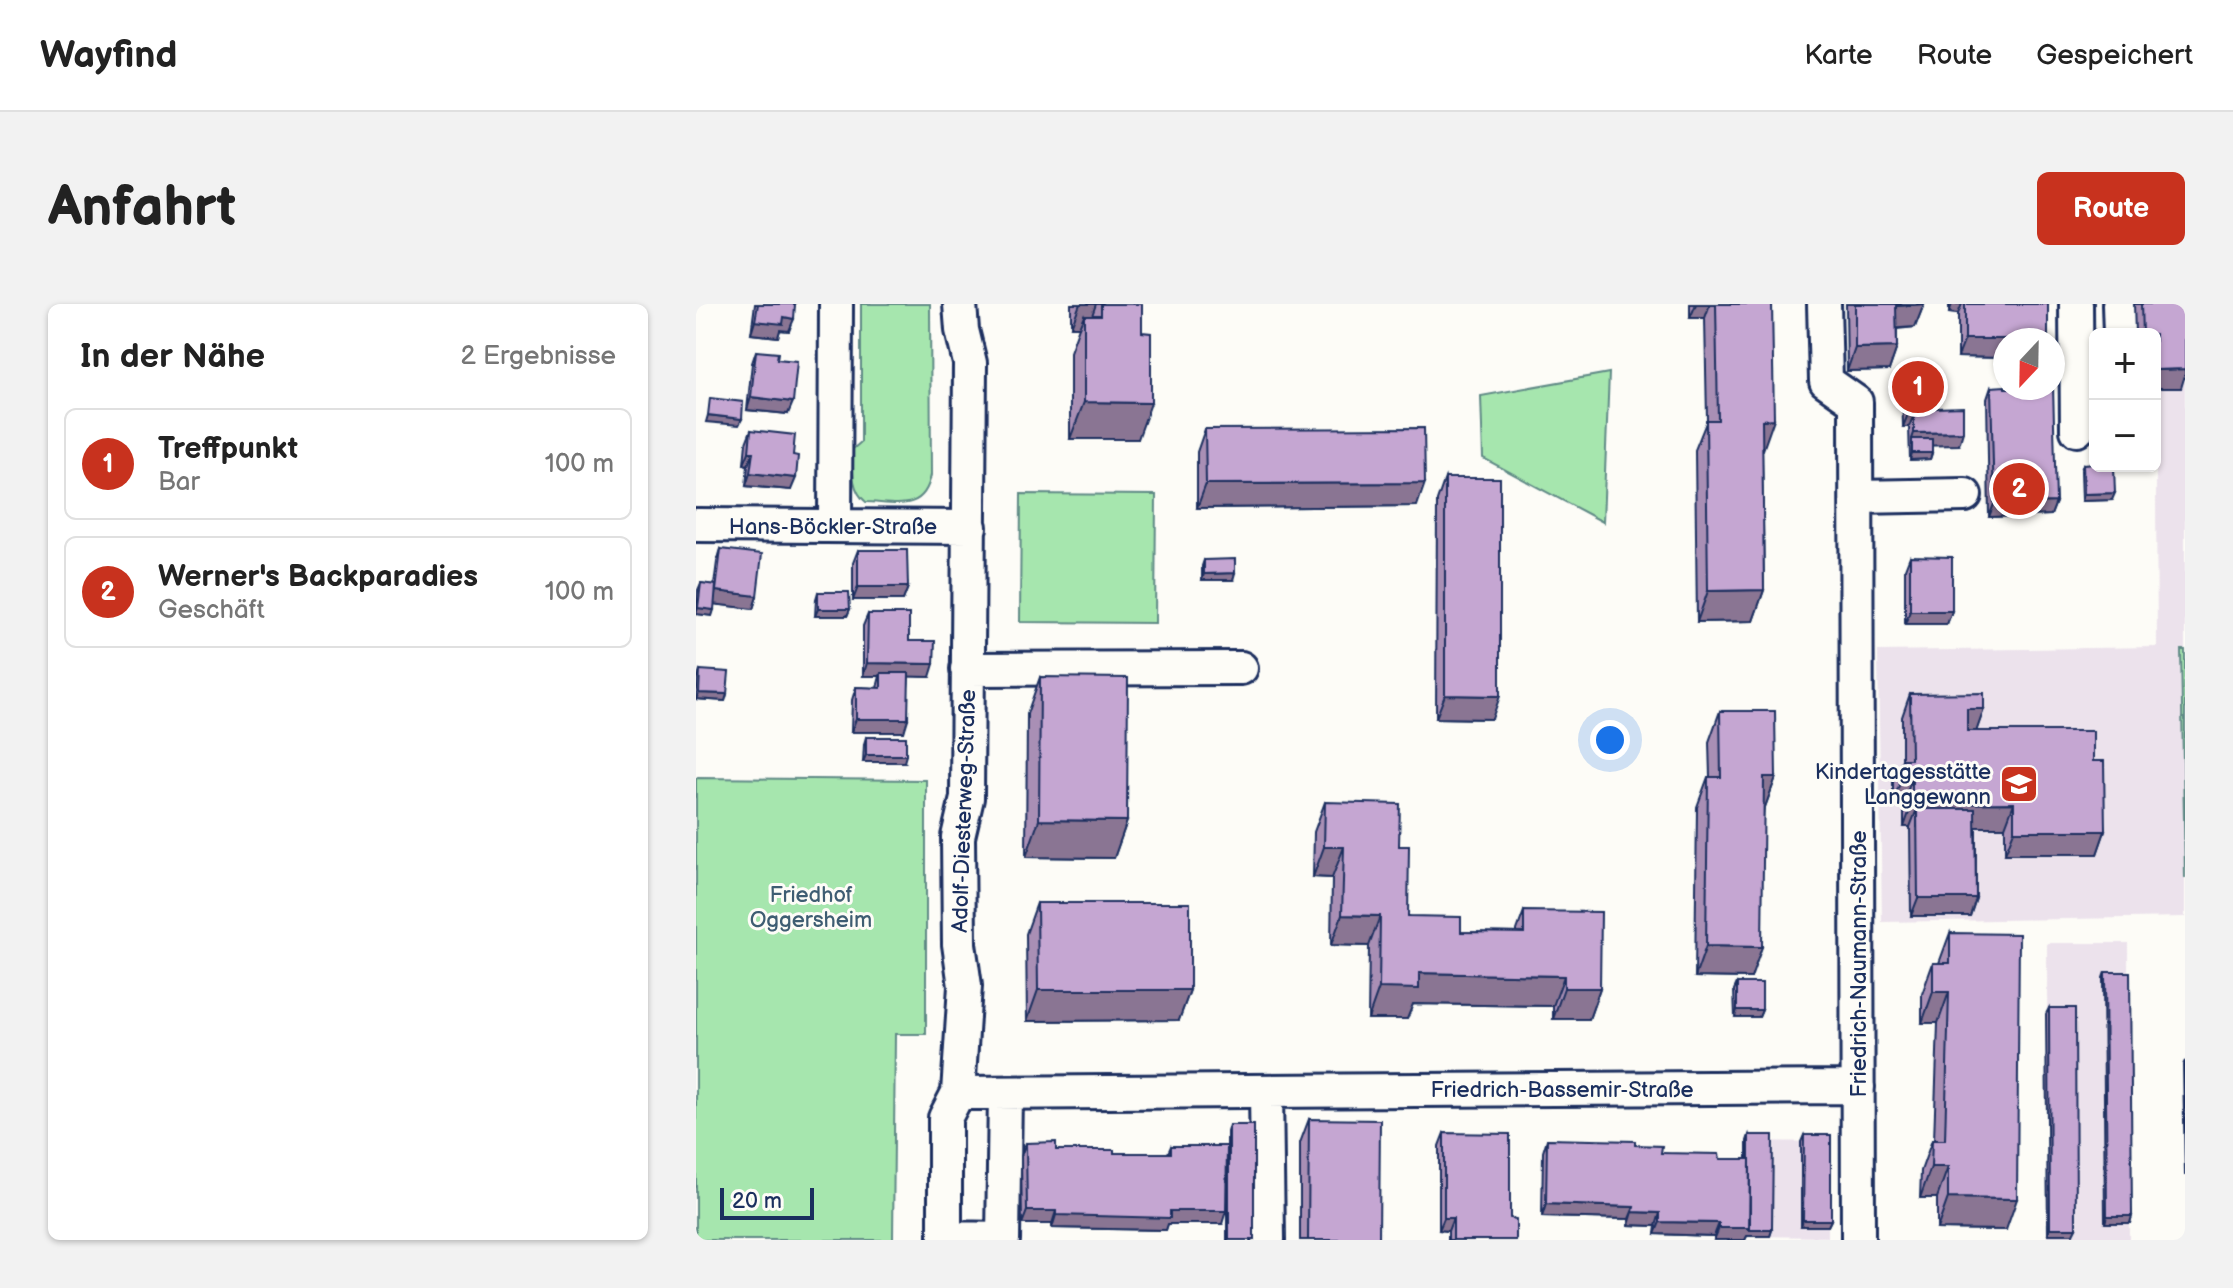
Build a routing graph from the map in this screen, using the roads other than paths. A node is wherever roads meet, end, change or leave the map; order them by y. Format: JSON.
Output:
{"nodes":[{"id":1,"x":836,"y":304,"type":"edge"},
{"id":2,"x":960,"y":304,"type":"edge"},
{"id":3,"x":1824,"y":304,"type":"edge"},
{"id":4,"x":2076,"y":304,"type":"edge"},
{"id":5,"x":2119,"y":304,"type":"edge"},
{"id":6,"x":2120,"y":328,"type":"edge"},
{"id":7,"x":2077,"y":430,"type":"dead end"},
{"id":8,"x":1965,"y":495,"type":"dead end"},
{"id":9,"x":1857,"y":497,"type":"junction"},
{"id":10,"x":696,"y":525,"type":"edge"},
{"id":11,"x":835,"y":526,"type":"junction"},
{"id":12,"x":970,"y":527,"type":"junction"},
{"id":13,"x":1241,"y":668,"type":"dead end"},
{"id":14,"x":967,"y":669,"type":"junction"},
{"id":15,"x":1858,"y":1087,"type":"junction"},
{"id":16,"x":1266,"y":1091,"type":"junction"},
{"id":17,"x":958,"y":1093,"type":"junction"},
{"id":18,"x":1005,"y":1093,"type":"junction"},
{"id":19,"x":945,"y":1239,"type":"edge"},
{"id":20,"x":1003,"y":1239,"type":"edge"},
{"id":21,"x":1268,"y":1240,"type":"edge"},
{"id":22,"x":1858,"y":1240,"type":"edge"}],
"edges":[{"from":1,"to":11,"type":"street"},
{"from":2,"to":12,"type":"street","name":"Adolf-Diesterweg-Straße"},
{"from":3,"to":9,"type":"street","name":"Friedrich-Naumann-Straße"},
{"from":4,"to":7,"type":"street"},
{"from":5,"to":6,"type":"street"},
{"from":8,"to":9,"type":"street"},
{"from":9,"to":15,"type":"street","name":"Friedrich-Naumann-Straße"},
{"from":10,"to":11,"type":"street","name":"Hans-Böckler-Straße"},
{"from":11,"to":12,"type":"street","name":"Hans-Böckler-Straße"},
{"from":12,"to":14,"type":"street","name":"Adolf-Diesterweg-Straße"},
{"from":13,"to":14,"type":"street","name":"Adolf-Diesterweg-Straße"},
{"from":14,"to":17,"type":"street","name":"Adolf-Diesterweg-Straße"},
{"from":15,"to":16,"type":"street","name":"Friedrich-Bassemir-Straße"},
{"from":15,"to":22,"type":"street","name":"Friedrich-Naumann-Straße"},
{"from":16,"to":18,"type":"street","name":"Friedrich-Bassemir-Straße"},
{"from":16,"to":21,"type":"street"},
{"from":17,"to":18,"type":"street","name":"Friedrich-Bassemir-Straße"},
{"from":17,"to":19,"type":"street","name":"Adolf-Diesterweg-Straße"},
{"from":18,"to":20,"type":"street"},
{"from":19,"to":20,"type":"street","name":"Adolf-Diesterweg-Straße"}]}
